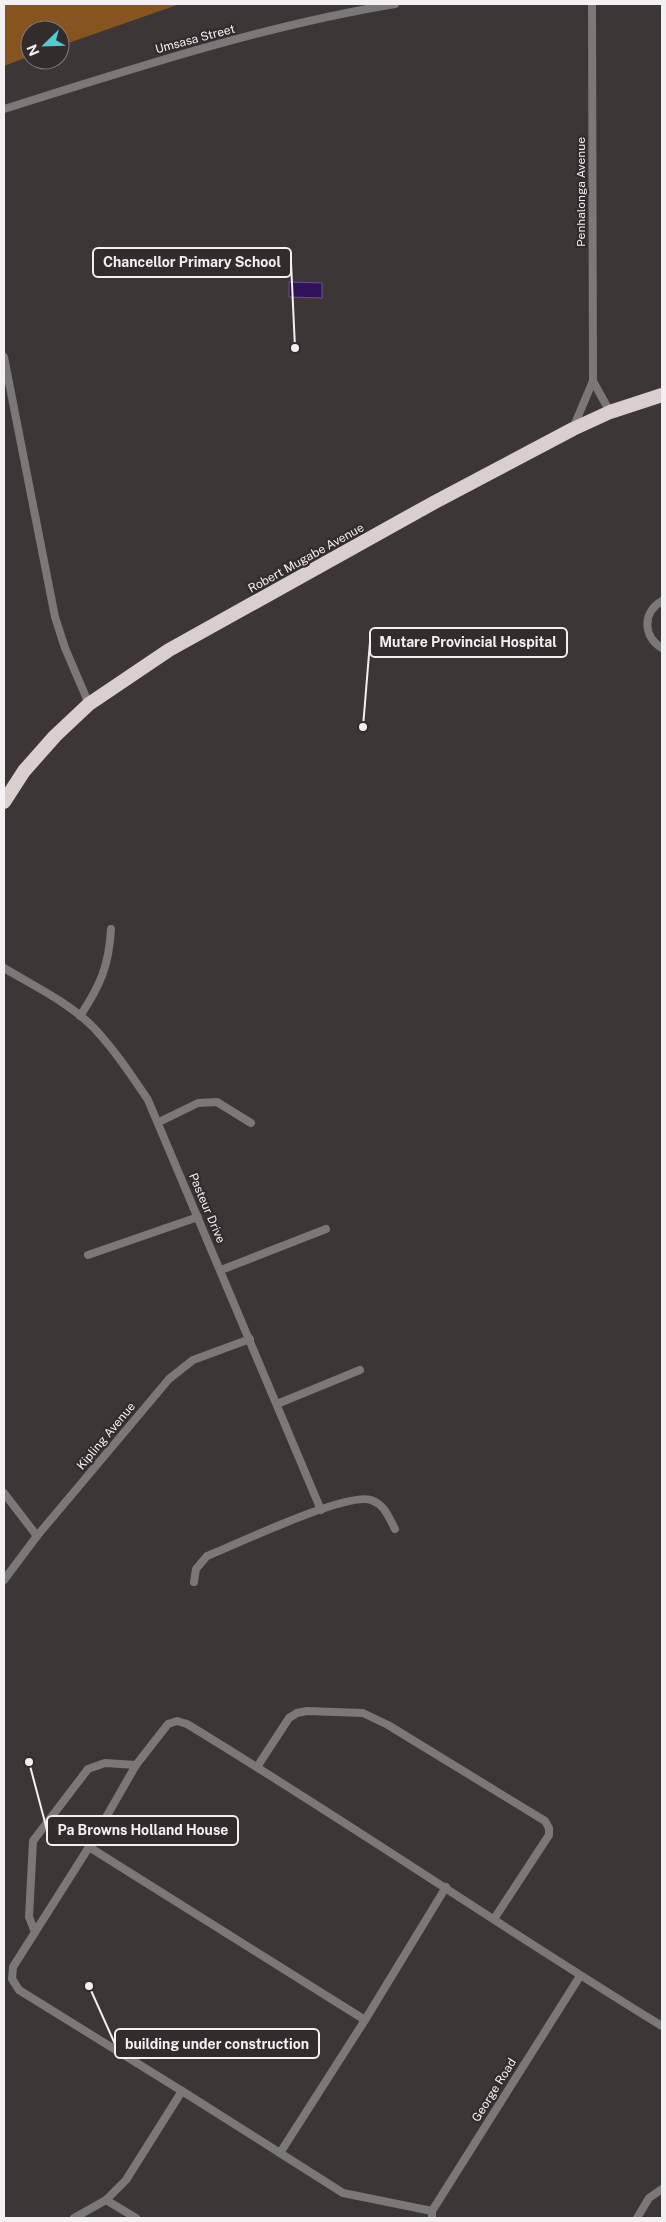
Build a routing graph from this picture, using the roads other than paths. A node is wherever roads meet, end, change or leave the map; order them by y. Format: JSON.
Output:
{"nodes":[{"id":1,"x":395,"y":4,"type":"edge"},
{"id":2,"x":592,"y":4,"type":"edge"},
{"id":3,"x":4,"y":109,"type":"edge"},
{"id":4,"x":4,"y":357,"type":"edge"},
{"id":5,"x":593,"y":381,"type":"junction"},
{"id":6,"x":662,"y":395,"type":"edge"},
{"id":7,"x":610,"y":412,"type":"junction"},
{"id":8,"x":573,"y":429,"type":"junction"},
{"id":9,"x":662,"y":601,"type":"edge"},
{"id":10,"x":662,"y":648,"type":"edge"},
{"id":11,"x":89,"y":704,"type":"junction"},
{"id":12,"x":4,"y":802,"type":"edge"},
{"id":13,"x":111,"y":929,"type":"dead end"},
{"id":14,"x":4,"y":968,"type":"edge"},
{"id":15,"x":80,"y":1016,"type":"junction"},
{"id":16,"x":159,"y":1122,"type":"junction"},
{"id":17,"x":251,"y":1123,"type":"dead end"},
{"id":18,"x":198,"y":1217,"type":"junction"},
{"id":19,"x":326,"y":1229,"type":"dead end"},
{"id":20,"x":88,"y":1255,"type":"dead end"},
{"id":21,"x":221,"y":1270,"type":"junction"},
{"id":22,"x":250,"y":1339,"type":"junction"},
{"id":23,"x":360,"y":1370,"type":"dead end"},
{"id":24,"x":277,"y":1404,"type":"junction"},
{"id":25,"x":4,"y":1493,"type":"edge"},
{"id":26,"x":321,"y":1510,"type":"junction"},
{"id":27,"x":395,"y":1529,"type":"dead end"},
{"id":28,"x":37,"y":1536,"type":"junction"},
{"id":29,"x":4,"y":1580,"type":"edge"},
{"id":30,"x":194,"y":1582,"type":"dead end"},
{"id":31,"x":136,"y":1765,"type":"junction"},
{"id":32,"x":257,"y":1767,"type":"junction"},
{"id":33,"x":89,"y":1847,"type":"junction"},
{"id":34,"x":446,"y":1887,"type":"junction"},
{"id":35,"x":494,"y":1918,"type":"junction"},
{"id":36,"x":35,"y":1932,"type":"junction"},
{"id":37,"x":580,"y":1976,"type":"junction"},
{"id":38,"x":365,"y":2020,"type":"junction"},
{"id":39,"x":662,"y":2026,"type":"edge"},
{"id":40,"x":182,"y":2091,"type":"junction"},
{"id":41,"x":280,"y":2153,"type":"junction"},
{"id":42,"x":662,"y":2190,"type":"edge"},
{"id":43,"x":106,"y":2200,"type":"junction"},
{"id":44,"x":432,"y":2214,"type":"edge"},
{"id":45,"x":74,"y":2218,"type":"edge"},
{"id":46,"x":136,"y":2218,"type":"edge"},
{"id":47,"x":637,"y":2218,"type":"edge"}],
"edges":[{"from":1,"to":3,"type":"street","name":"Umsasa Street"},
{"from":2,"to":5,"type":"street","name":"Penhalonga Avenue"},
{"from":4,"to":11,"type":"street"},
{"from":5,"to":7,"type":"street","name":"Penhalonga Avenue"},
{"from":5,"to":8,"type":"street","name":"Penhalonga Avenue"},
{"from":6,"to":7,"type":"highway","name":"Robert Mugabe Avenue"},
{"from":7,"to":8,"type":"highway","name":"Robert Mugabe Avenue"},
{"from":8,"to":11,"type":"highway","name":"Robert Mugabe Avenue"},
{"from":9,"to":10,"type":"street"},
{"from":11,"to":12,"type":"highway","name":"Robert Mugabe Avenue"},
{"from":13,"to":15,"type":"street"},
{"from":14,"to":15,"type":"street","name":"Pasteur Drive"},
{"from":15,"to":16,"type":"street","name":"Pasteur Drive"},
{"from":16,"to":17,"type":"street"},
{"from":16,"to":18,"type":"street","name":"Pasteur Drive"},
{"from":18,"to":20,"type":"street"},
{"from":18,"to":21,"type":"street","name":"Pasteur Drive"},
{"from":19,"to":21,"type":"street"},
{"from":21,"to":22,"type":"street","name":"Pasteur Drive"},
{"from":22,"to":24,"type":"street","name":"Pasteur Drive"},
{"from":22,"to":28,"type":"street","name":"Kipling Avenue"},
{"from":23,"to":24,"type":"street"},
{"from":24,"to":26,"type":"street","name":"Pasteur Drive"},
{"from":25,"to":28,"type":"street"},
{"from":26,"to":27,"type":"street"},
{"from":26,"to":30,"type":"street"},
{"from":28,"to":29,"type":"street","name":"Kipling Avenue"},
{"from":31,"to":32,"type":"street"},
{"from":31,"to":33,"type":"street"},
{"from":31,"to":36,"type":"street"},
{"from":32,"to":34,"type":"street"},
{"from":32,"to":35,"type":"street"},
{"from":33,"to":36,"type":"street"},
{"from":33,"to":38,"type":"street"},
{"from":34,"to":35,"type":"street"},
{"from":34,"to":38,"type":"street"},
{"from":35,"to":37,"type":"street"},
{"from":36,"to":40,"type":"street"},
{"from":37,"to":39,"type":"street"},
{"from":37,"to":44,"type":"street","name":"George Road"},
{"from":38,"to":41,"type":"street"},
{"from":40,"to":41,"type":"street"},
{"from":40,"to":43,"type":"street"},
{"from":41,"to":44,"type":"street"},
{"from":42,"to":47,"type":"street"},
{"from":43,"to":45,"type":"street"},
{"from":43,"to":46,"type":"street"}]}
